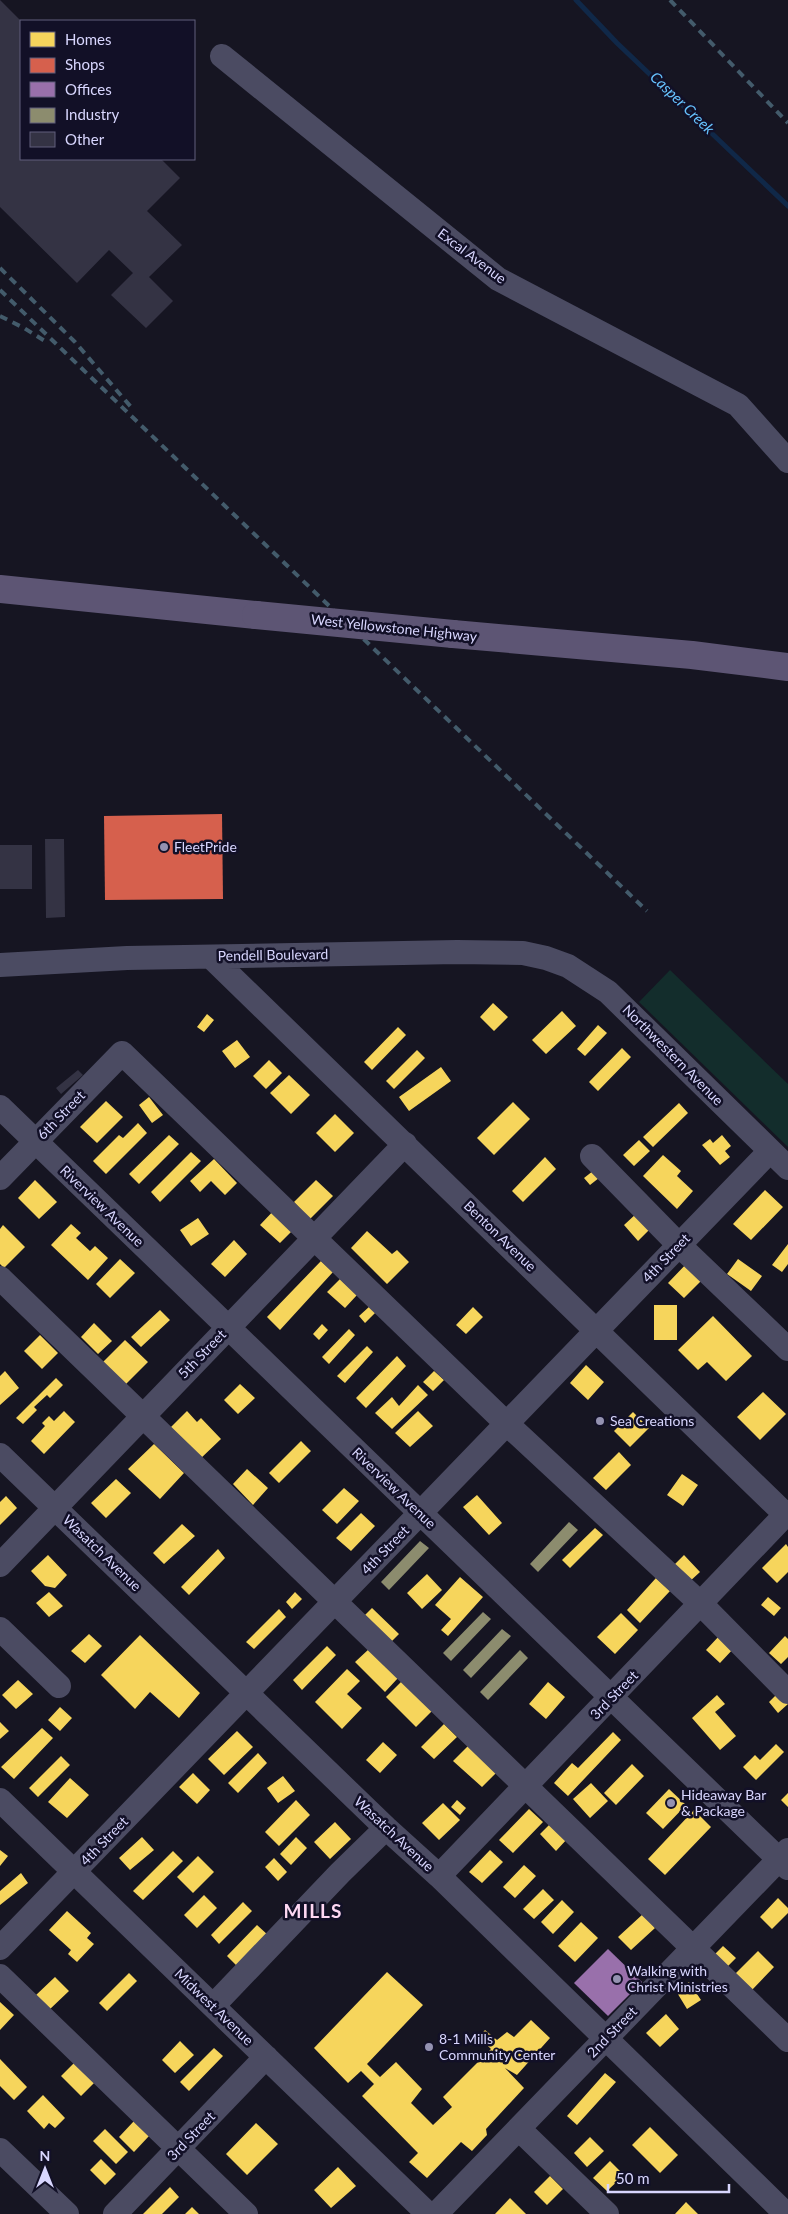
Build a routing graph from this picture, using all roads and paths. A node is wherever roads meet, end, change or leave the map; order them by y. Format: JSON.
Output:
{"nodes":[{"id":1,"x":222,"y":56,"type":"dead end"},
{"id":2,"x":788,"y":461,"type":"edge"},
{"id":3,"x":0,"y":589,"type":"edge"},
{"id":4,"x":788,"y":668,"type":"edge"},
{"id":5,"x":211,"y":957,"type":"junction"},
{"id":6,"x":546,"y":958,"type":"joint"},
{"id":7,"x":0,"y":964,"type":"edge"},
{"id":8,"x":0,"y":1107,"type":"edge"},
{"id":9,"x":35,"y":1141,"type":"junction"},
{"id":10,"x":405,"y":1144,"type":"junction"},
{"id":11,"x":770,"y":1151,"type":"junction"},
{"id":12,"x":592,"y":1156,"type":"dead end"},
{"id":13,"x":788,"y":1168,"type":"edge"},
{"id":14,"x":0,"y":1178,"type":"edge"},
{"id":15,"x":314,"y":1238,"type":"junction"},
{"id":16,"x":679,"y":1245,"type":"junction"},
{"id":17,"x":0,"y":1278,"type":"edge"},
{"id":18,"x":228,"y":1328,"type":"junction"},
{"id":19,"x":597,"y":1330,"type":"junction"},
{"id":20,"x":788,"y":1349,"type":"edge"},
{"id":21,"x":143,"y":1416,"type":"junction"},
{"id":22,"x":507,"y":1424,"type":"junction"},
{"id":23,"x":0,"y":1455,"type":"edge"},
{"id":24,"x":55,"y":1508,"type":"junction"},
{"id":25,"x":420,"y":1513,"type":"junction"},
{"id":26,"x":787,"y":1515,"type":"edge"},
{"id":27,"x":0,"y":1565,"type":"edge"},
{"id":28,"x":335,"y":1602,"type":"junction"},
{"id":29,"x":701,"y":1604,"type":"junction"},
{"id":30,"x":0,"y":1629,"type":"edge"},
{"id":31,"x":59,"y":1686,"type":"dead end"},
{"id":32,"x":788,"y":1692,"type":"edge"},
{"id":33,"x":246,"y":1693,"type":"junction"},
{"id":34,"x":612,"y":1697,"type":"junction"},
{"id":35,"x":526,"y":1787,"type":"junction"},
{"id":36,"x":0,"y":1800,"type":"edge"},
{"id":37,"x":386,"y":1828,"type":"junction"},
{"id":38,"x":785,"y":1860,"type":"edge"},
{"id":39,"x":74,"y":1872,"type":"junction"},
{"id":40,"x":439,"y":1876,"type":"junction"},
{"id":41,"x":0,"y":1948,"type":"edge"},
{"id":42,"x":693,"y":1948,"type":"junction"},
{"id":43,"x":0,"y":1976,"type":"edge"},
{"id":44,"x":213,"y":2006,"type":"junction"},
{"id":45,"x":605,"y":2039,"type":"junction"},
{"id":46,"x":788,"y":2040,"type":"edge"},
{"id":47,"x":266,"y":2057,"type":"junction"},
{"id":48,"x":519,"y":2129,"type":"junction"},
{"id":49,"x":178,"y":2148,"type":"junction"},
{"id":50,"x":0,"y":2150,"type":"edge"},
{"id":51,"x":67,"y":2214,"type":"edge"},
{"id":52,"x":115,"y":2214,"type":"edge"},
{"id":53,"x":246,"y":2214,"type":"edge"},
{"id":54,"x":428,"y":2214,"type":"edge"},
{"id":55,"x":436,"y":2214,"type":"edge"},
{"id":56,"x":607,"y":2214,"type":"edge"},
{"id":57,"x":786,"y":2214,"type":"edge"}],
"edges":[{"from":1,"to":2,"type":"street","name":"Excal Avenue"},
{"from":3,"to":4,"type":"main road","name":"West Yellowstone Highway","bridge":true},
{"from":5,"to":6,"type":"street","name":"Pendell Boulevard"},
{"from":5,"to":7,"type":"street","name":"Pendell Boulevard"},
{"from":5,"to":10,"type":"street","name":"Benton Avenue"},
{"from":6,"to":11,"type":"street","name":"Northwestern Avenue"},
{"from":8,"to":9,"type":"street","name":"Riverview Avenue"},
{"from":9,"to":14,"type":"street","name":"6th Street"},
{"from":9,"to":15,"type":"street","name":"6th Street"},
{"from":9,"to":18,"type":"street","name":"Riverview Avenue"},
{"from":10,"to":15,"type":"street","name":"5th Street"},
{"from":10,"to":19,"type":"street","name":"Benton Avenue"},
{"from":11,"to":13,"type":"street","name":"Northwestern Avenue"},
{"from":11,"to":16,"type":"street","name":"4th Street"},
{"from":12,"to":16,"type":"street"},
{"from":15,"to":18,"type":"street","name":"5th Street"},
{"from":15,"to":22,"type":"street"},
{"from":16,"to":19,"type":"street","name":"4th Street"},
{"from":16,"to":20,"type":"street"},
{"from":17,"to":21,"type":"street"},
{"from":18,"to":21,"type":"street","name":"5th Street"},
{"from":18,"to":25,"type":"street","name":"Riverview Avenue"},
{"from":19,"to":22,"type":"street","name":"4th Street"},
{"from":19,"to":26,"type":"street","name":"Benton Avenue"},
{"from":21,"to":24,"type":"street","name":"5th Street"},
{"from":21,"to":28,"type":"street"},
{"from":22,"to":25,"type":"street","name":"4th Street"},
{"from":22,"to":29,"type":"street"},
{"from":23,"to":24,"type":"street","name":"Wasatch Avenue"},
{"from":24,"to":27,"type":"street","name":"5th Street"},
{"from":24,"to":33,"type":"street","name":"Wasatch Avenue"},
{"from":25,"to":28,"type":"street","name":"4th Street"},
{"from":25,"to":34,"type":"street","name":"Riverview Avenue"},
{"from":26,"to":29,"type":"street","name":"3rd Street"},
{"from":28,"to":33,"type":"street","name":"4th Street"},
{"from":28,"to":35,"type":"street"},
{"from":29,"to":32,"type":"street"},
{"from":29,"to":34,"type":"street","name":"3rd Street"},
{"from":30,"to":31,"type":"street"},
{"from":33,"to":37,"type":"street","name":"Wasatch Avenue"},
{"from":33,"to":39,"type":"street","name":"4th Street"},
{"from":34,"to":35,"type":"street","name":"3rd Street"},
{"from":34,"to":38,"type":"street","name":"Riverview Avenue"},
{"from":35,"to":40,"type":"street","name":"3rd Street"},
{"from":35,"to":42,"type":"street"},
{"from":36,"to":39,"type":"street","name":"Midwest Avenue"},
{"from":37,"to":40,"type":"street","name":"Wasatch Avenue"},
{"from":37,"to":44,"type":"street"},
{"from":38,"to":42,"type":"street","name":"2nd Street"},
{"from":39,"to":41,"type":"street","name":"4th Street"},
{"from":39,"to":44,"type":"street","name":"Midwest Avenue"},
{"from":40,"to":45,"type":"street","name":"Wasatch Avenue"},
{"from":42,"to":45,"type":"street","name":"2nd Street"},
{"from":42,"to":46,"type":"street"},
{"from":43,"to":49,"type":"street"},
{"from":44,"to":47,"type":"street","name":"Midwest Avenue"},
{"from":45,"to":48,"type":"street","name":"2nd Street"},
{"from":45,"to":57,"type":"street","name":"Wasatch Avenue"},
{"from":47,"to":49,"type":"street","name":"3rd Street"},
{"from":47,"to":54,"type":"street","name":"Midwest Avenue"},
{"from":48,"to":55,"type":"street","name":"2nd Street"},
{"from":48,"to":56,"type":"street"},
{"from":49,"to":52,"type":"street","name":"3rd Street"},
{"from":49,"to":53,"type":"street"},
{"from":50,"to":51,"type":"street"}]}
